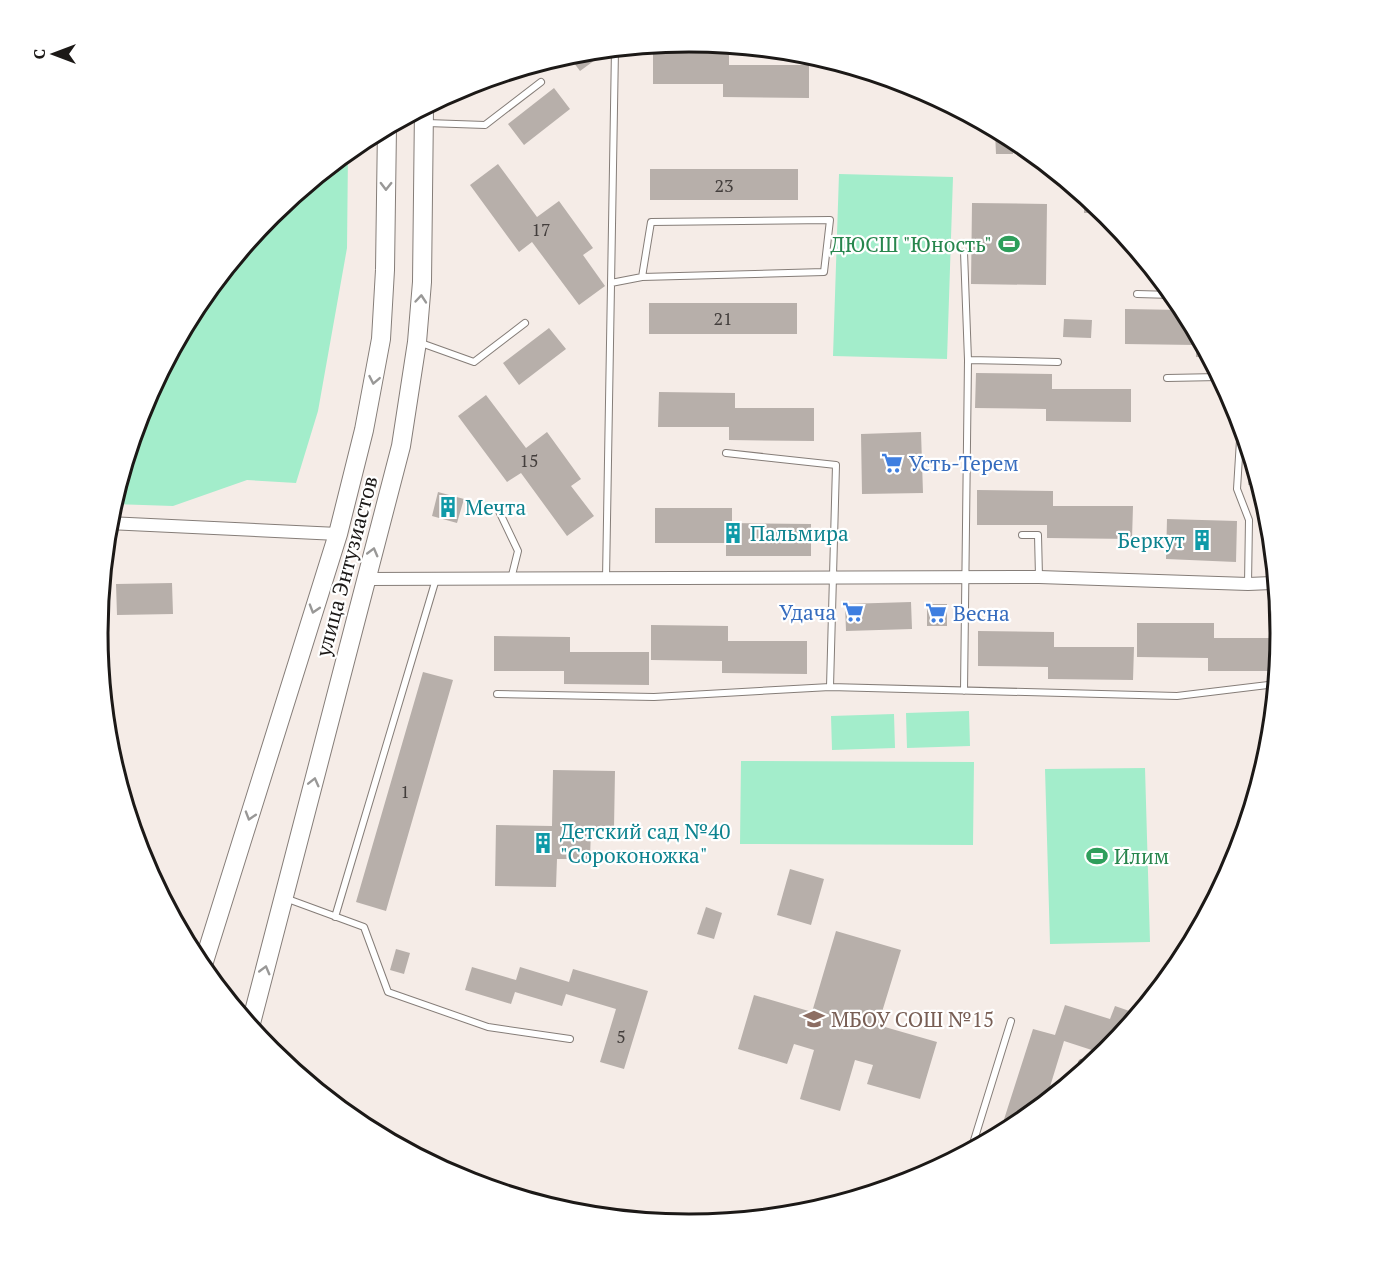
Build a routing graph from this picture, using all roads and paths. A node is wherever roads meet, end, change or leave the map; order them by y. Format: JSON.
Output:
{"nodes":[{"id":1,"x":615,"y":57,"type":"edge"},
{"id":2,"x":541,"y":82,"type":"dead end"},
{"id":3,"x":426,"y":115,"type":"edge"},
{"id":4,"x":424,"y":116,"type":"edge"},
{"id":5,"x":387,"y":137,"type":"edge"},
{"id":6,"x":964,"y":252,"type":"dead end"},
{"id":7,"x":642,"y":278,"type":"junction"},
{"id":8,"x":611,"y":283,"type":"junction"},
{"id":9,"x":1137,"y":294,"type":"dead end"},
{"id":10,"x":1160,"y":295,"type":"edge"},
{"id":11,"x":525,"y":323,"type":"dead end"},
{"id":12,"x":417,"y":342,"type":"junction"},
{"id":13,"x":968,"y":360,"type":"junction"},
{"id":14,"x":1058,"y":362,"type":"dead end"},
{"id":15,"x":1210,"y":377,"type":"edge"},
{"id":16,"x":1167,"y":378,"type":"dead end"},
{"id":17,"x":1239,"y":449,"type":"edge"},
{"id":18,"x":726,"y":453,"type":"dead end"},
{"id":19,"x":498,"y":508,"type":"dead end"},
{"id":20,"x":118,"y":523,"type":"edge"},
{"id":21,"x":338,"y":534,"type":"junction"},
{"id":22,"x":1022,"y":535,"type":"dead end"},
{"id":23,"x":966,"y":577,"type":"junction"},
{"id":24,"x":1039,"y":577,"type":"junction"},
{"id":25,"x":366,"y":579,"type":"junction"},
{"id":26,"x":436,"y":579,"type":"junction"},
{"id":27,"x":606,"y":579,"type":"junction"},
{"id":28,"x":832,"y":579,"type":"junction"},
{"id":29,"x":511,"y":580,"type":"junction"},
{"id":30,"x":1268,"y":583,"type":"edge"},
{"id":31,"x":1248,"y":584,"type":"junction"},
{"id":32,"x":1268,"y":685,"type":"edge"},
{"id":33,"x":830,"y":687,"type":"junction"},
{"id":34,"x":964,"y":691,"type":"junction"},
{"id":35,"x":497,"y":694,"type":"dead end"},
{"id":36,"x":284,"y":898,"type":"junction"},
{"id":37,"x":335,"y":916,"type":"junction"},
{"id":38,"x":206,"y":956,"type":"edge"},
{"id":39,"x":252,"y":1018,"type":"edge"},
{"id":40,"x":1011,"y":1021,"type":"dead end"},
{"id":41,"x":570,"y":1039,"type":"dead end"},
{"id":42,"x":974,"y":1140,"type":"edge"}],
"edges":[{"from":1,"to":8,"type":"lane"},
{"from":2,"to":3,"type":"lane"},
{"from":12,"to":4,"type":"street","name":"улица Энтузиастов","one_way":true},
{"from":5,"to":21,"type":"street","name":"улица Энтузиастов","one_way":true},
{"from":6,"to":13,"type":"lane"},
{"from":7,"to":7,"type":"lane"},
{"from":7,"to":8,"type":"lane"},
{"from":8,"to":27,"type":"lane"},
{"from":9,"to":10,"type":"lane"},
{"from":11,"to":12,"type":"lane"},
{"from":25,"to":12,"type":"street","name":"улица Энтузиастов","one_way":true},
{"from":13,"to":14,"type":"lane"},
{"from":13,"to":23,"type":"lane"},
{"from":15,"to":16,"type":"lane"},
{"from":17,"to":31,"type":"lane"},
{"from":18,"to":28,"type":"lane"},
{"from":19,"to":29,"type":"lane"},
{"from":20,"to":21,"type":"street"},
{"from":21,"to":38,"type":"street","name":"улица Энтузиастов","one_way":true},
{"from":22,"to":24,"type":"lane"},
{"from":23,"to":24,"type":"street"},
{"from":23,"to":28,"type":"street"},
{"from":23,"to":34,"type":"lane"},
{"from":24,"to":31,"type":"street"},
{"from":25,"to":26,"type":"street"},
{"from":36,"to":25,"type":"street","name":"улица Энтузиастов","one_way":true},
{"from":26,"to":29,"type":"street"},
{"from":26,"to":37,"type":"lane"},
{"from":27,"to":28,"type":"street"},
{"from":27,"to":29,"type":"street"},
{"from":28,"to":33,"type":"lane"},
{"from":30,"to":31,"type":"street"},
{"from":32,"to":34,"type":"lane"},
{"from":33,"to":34,"type":"lane"},
{"from":33,"to":35,"type":"lane"},
{"from":36,"to":37,"type":"lane"},
{"from":39,"to":36,"type":"street","name":"улица Энтузиастов","one_way":true},
{"from":37,"to":41,"type":"lane"},
{"from":40,"to":42,"type":"lane"}]}
